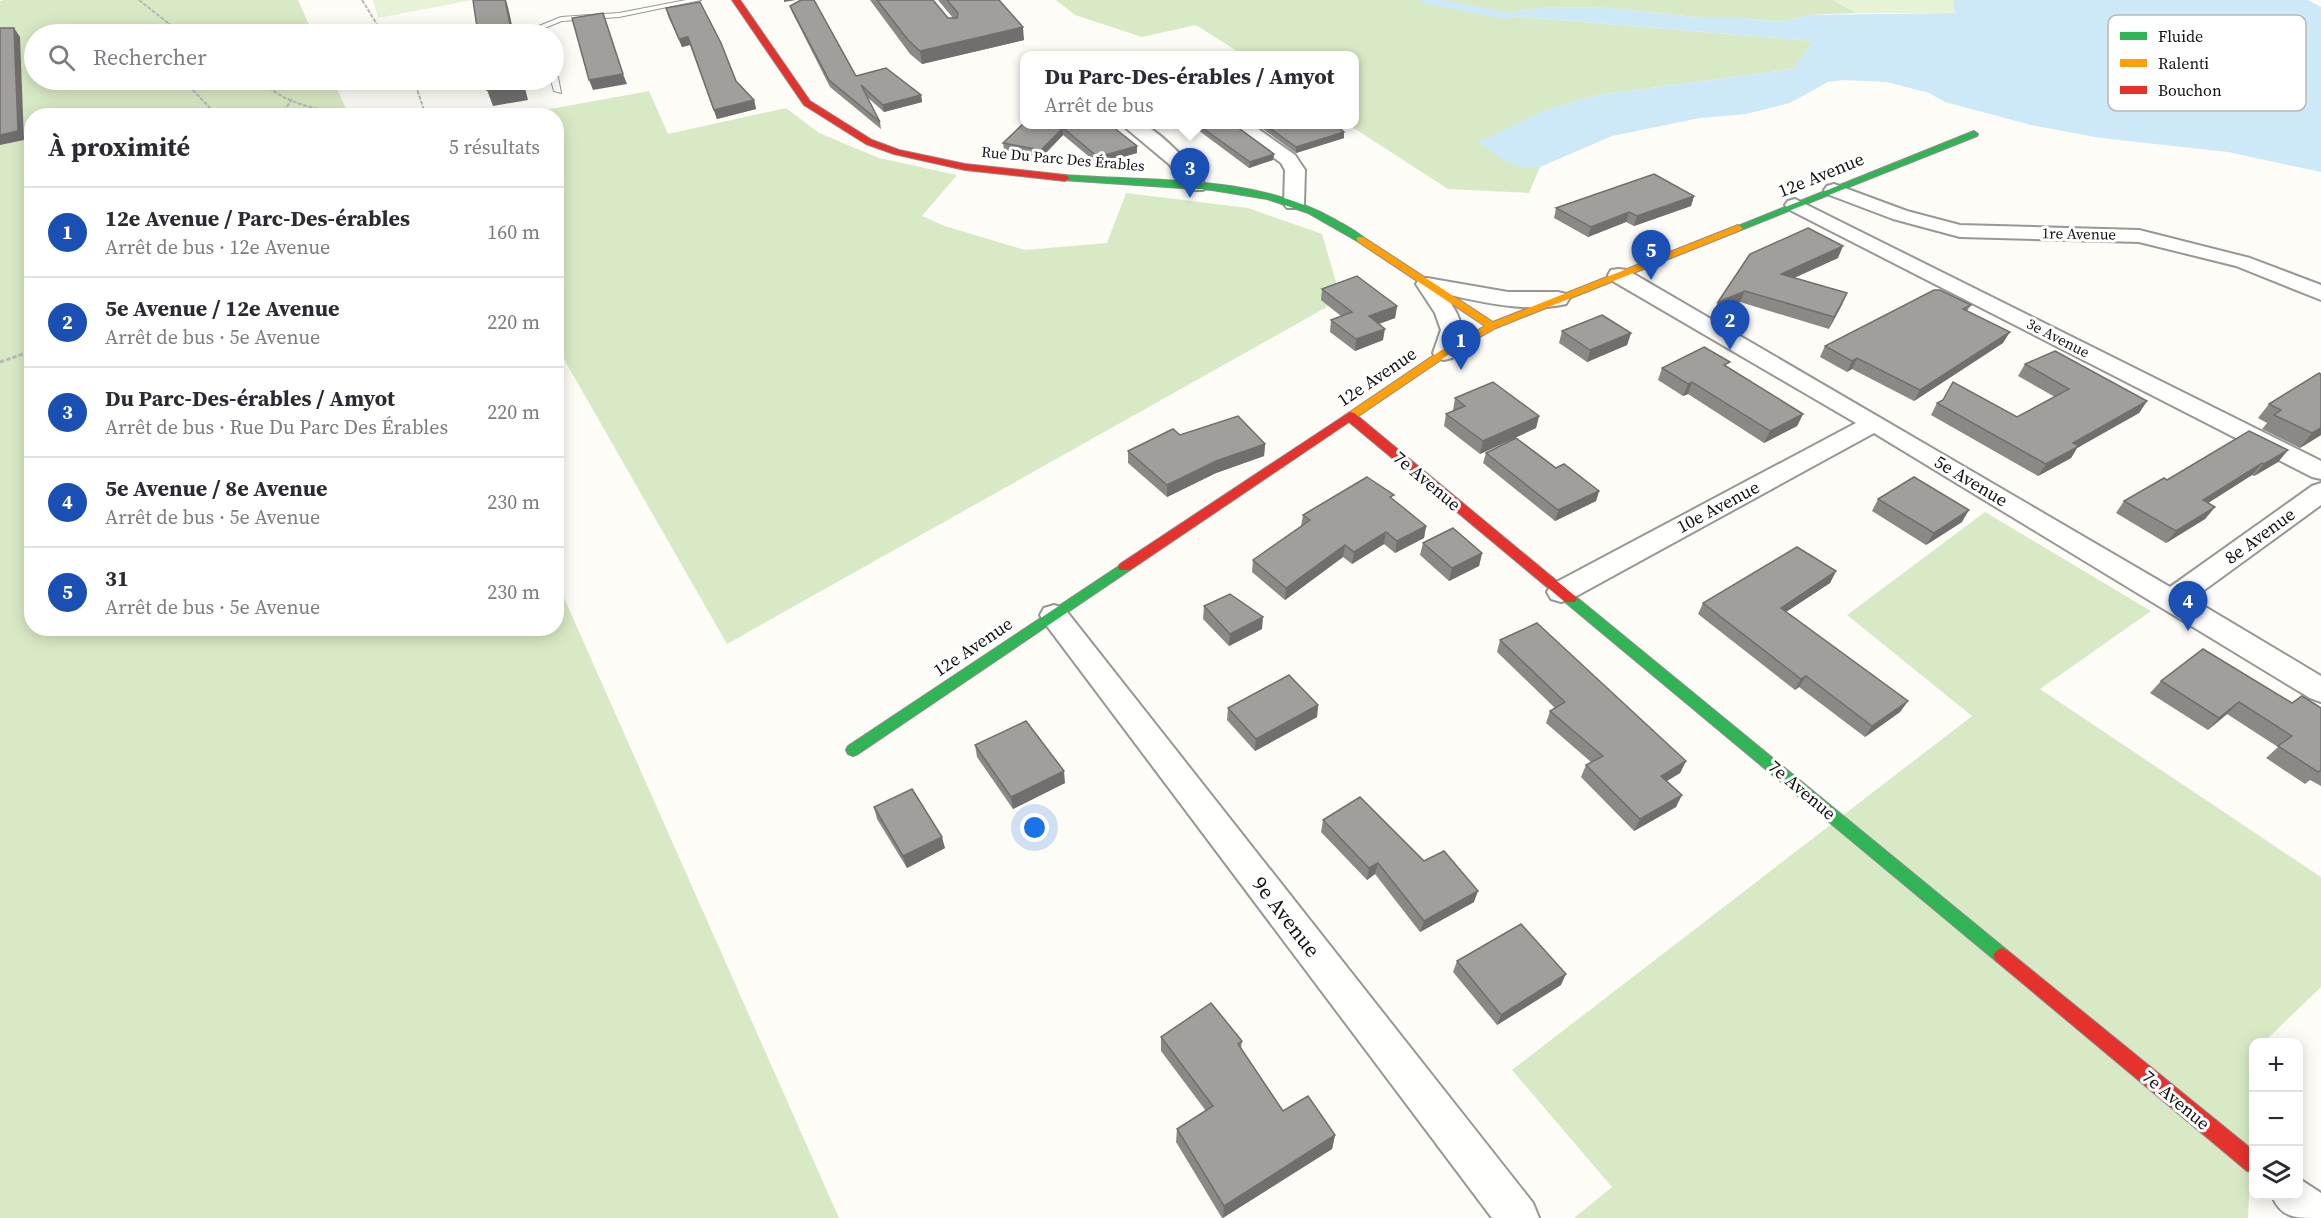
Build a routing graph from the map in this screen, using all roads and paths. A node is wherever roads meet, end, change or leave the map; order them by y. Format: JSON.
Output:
{"nodes":[{"id":1,"x":140,"y":0,"type":"edge"},
{"id":2,"x":362,"y":0,"type":"edge"},
{"id":3,"x":697,"y":0,"type":"edge"},
{"id":4,"x":736,"y":0,"type":"edge"},
{"id":5,"x":168,"y":23,"type":"edge"},
{"id":6,"x":377,"y":24,"type":"edge"},
{"id":7,"x":548,"y":24,"type":"edge"},
{"id":8,"x":192,"y":90,"type":"edge"},
{"id":9,"x":272,"y":90,"type":"edge"},
{"id":10,"x":418,"y":90,"type":"edge"},
{"id":11,"x":292,"y":99,"type":"junction"},
{"id":12,"x":210,"y":108,"type":"edge"},
{"id":13,"x":286,"y":108,"type":"edge"},
{"id":14,"x":327,"y":108,"type":"edge"},
{"id":15,"x":424,"y":108,"type":"edge"},
{"id":16,"x":1136,"y":129,"type":"edge"},
{"id":17,"x":1245,"y":129,"type":"edge"},
{"id":18,"x":1974,"y":134,"type":"dead end"},
{"id":19,"x":1196,"y":186,"type":"junction"},
{"id":20,"x":1834,"y":190,"type":"junction"},
{"id":21,"x":1294,"y":204,"type":"junction"},
{"id":22,"x":1795,"y":205,"type":"junction"},
{"id":23,"x":1619,"y":275,"type":"junction"},
{"id":24,"x":1427,"y":285,"type":"junction"},
{"id":25,"x":2321,"y":293,"type":"edge"},
{"id":26,"x":1558,"y":299,"type":"junction"},
{"id":27,"x":1492,"y":326,"type":"junction"},
{"id":28,"x":1444,"y":353,"type":"junction"},
{"id":29,"x":24,"y":354,"type":"edge"},
{"id":30,"x":0,"y":362,"type":"edge"},
{"id":31,"x":1350,"y":417,"type":"junction"},
{"id":32,"x":1874,"y":423,"type":"junction"},
{"id":33,"x":2321,"y":471,"type":"edge"},
{"id":34,"x":2321,"y":492,"type":"edge"},
{"id":35,"x":1562,"y":592,"type":"junction"},
{"id":36,"x":2170,"y":600,"type":"junction"},
{"id":37,"x":1054,"y":615,"type":"junction"},
{"id":38,"x":2321,"y":690,"type":"edge"},
{"id":39,"x":853,"y":750,"type":"dead end"},
{"id":40,"x":2249,"y":1161,"type":"edge"},
{"id":41,"x":2297,"y":1200,"type":"edge"},
{"id":42,"x":1518,"y":1218,"type":"edge"},
{"id":43,"x":2319,"y":1218,"type":"edge"}],
"edges":[{"from":1,"to":5,"type":"path"},
{"from":2,"to":6,"type":"path"},
{"from":3,"to":7,"type":"lane"},
{"from":4,"to":19,"type":"street","name":"Rue Du Parc Des Érables"},
{"from":8,"to":12,"type":"path"},
{"from":9,"to":11,"type":"path"},
{"from":10,"to":15,"type":"path"},
{"from":11,"to":13,"type":"path"},
{"from":11,"to":14,"type":"path"},
{"from":16,"to":19,"type":"street"},
{"from":17,"to":21,"type":"street"},
{"from":18,"to":20,"type":"street","name":"12e Avenue"},
{"from":19,"to":21,"type":"street","name":"Rue Du Parc Des Érables"},
{"from":20,"to":22,"type":"street","name":"12e Avenue"},
{"from":20,"to":25,"type":"street","name":"1re Avenue"},
{"from":21,"to":24,"type":"street","name":"Rue Du Parc Des Érables"},
{"from":22,"to":23,"type":"street","name":"12e Avenue"},
{"from":22,"to":33,"type":"street","name":"3e Avenue"},
{"from":23,"to":26,"type":"street","name":"12e Avenue"},
{"from":23,"to":32,"type":"street","name":"5e Avenue"},
{"from":24,"to":26,"type":"street"},
{"from":24,"to":27,"type":"street","name":"Rue Du Parc Des Érables"},
{"from":24,"to":28,"type":"street"},
{"from":26,"to":27,"type":"street","name":"12e Avenue"},
{"from":27,"to":28,"type":"street","name":"12e Avenue"},
{"from":28,"to":31,"type":"street","name":"12e Avenue"},
{"from":29,"to":30,"type":"path"},
{"from":31,"to":35,"type":"street","name":"7e Avenue"},
{"from":31,"to":37,"type":"street","name":"12e Avenue"},
{"from":32,"to":35,"type":"street","name":"10e Avenue"},
{"from":32,"to":36,"type":"street","name":"5e Avenue"},
{"from":34,"to":36,"type":"street","name":"8e Avenue"},
{"from":35,"to":40,"type":"street","name":"7e Avenue"},
{"from":36,"to":38,"type":"street","name":"5e Avenue"},
{"from":37,"to":39,"type":"street","name":"12e Avenue"},
{"from":37,"to":42,"type":"street","name":"9e Avenue"},
{"from":41,"to":43,"type":"street"}]}
